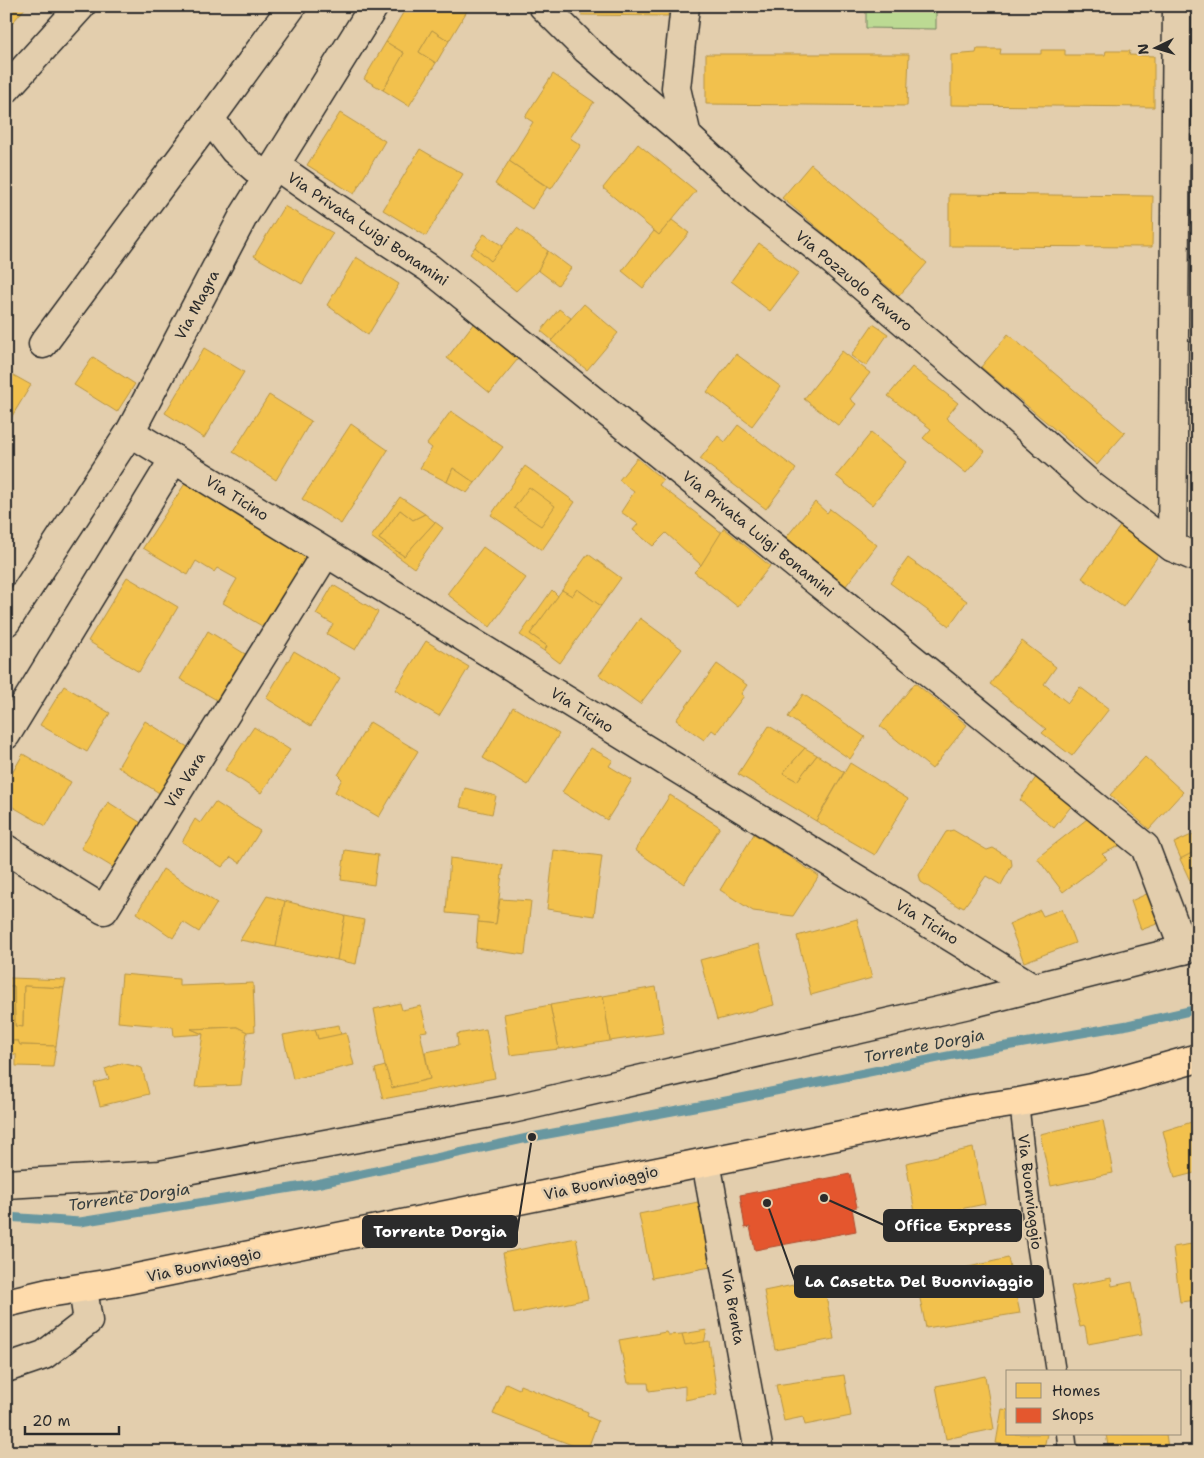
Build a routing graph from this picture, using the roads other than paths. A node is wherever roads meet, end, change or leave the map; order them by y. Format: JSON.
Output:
{"nodes":[{"id":1,"x":81,"y":6,"type":"edge"},
{"id":2,"x":292,"y":6,"type":"edge"},
{"id":3,"x":374,"y":6,"type":"edge"},
{"id":4,"x":543,"y":6,"type":"edge"},
{"id":5,"x":684,"y":6,"type":"edge"},
{"id":6,"x":1177,"y":6,"type":"edge"},
{"id":7,"x":6,"y":89,"type":"edge"},
{"id":8,"x":210,"y":119,"type":"junction"},
{"id":9,"x":687,"y":136,"type":"junction"},
{"id":10,"x":271,"y":172,"type":"junction"},
{"id":11,"x":43,"y":344,"type":"dead end"},
{"id":12,"x":130,"y":432,"type":"junction"},
{"id":13,"x":174,"y":459,"type":"junction"},
{"id":14,"x":1172,"y":547,"type":"junction"},
{"id":15,"x":326,"y":553,"type":"junction"},
{"id":16,"x":1198,"y":558,"type":"edge"},
{"id":17,"x":6,"y":622,"type":"edge"},
{"id":18,"x":6,"y":735,"type":"edge"},
{"id":19,"x":6,"y":849,"type":"edge"},
{"id":20,"x":1191,"y":948,"type":"edge"},
{"id":21,"x":1034,"y":988,"type":"junction"},
{"id":22,"x":1198,"y":1058,"type":"edge"},
{"id":23,"x":1019,"y":1102,"type":"junction"},
{"id":24,"x":706,"y":1162,"type":"junction"},
{"id":25,"x":6,"y":1184,"type":"edge"},
{"id":26,"x":83,"y":1289,"type":"junction"},
{"id":27,"x":6,"y":1303,"type":"edge"},
{"id":28,"x":6,"y":1368,"type":"edge"},
{"id":29,"x":1056,"y":1370,"type":"edge"},
{"id":30,"x":1066,"y":1436,"type":"edge"},
{"id":31,"x":759,"y":1452,"type":"edge"},
{"id":32,"x":1068,"y":1452,"type":"edge"}],
"edges":[{"from":1,"to":7,"type":"street"},
{"from":2,"to":8,"type":"street"},
{"from":3,"to":10,"type":"street","name":"Via Magra"},
{"from":4,"to":9,"type":"street","name":"Via Pozzuolo Favaro"},
{"from":5,"to":9,"type":"street"},
{"from":6,"to":14,"type":"street"},
{"from":8,"to":10,"type":"street"},
{"from":8,"to":11,"type":"street"},
{"from":9,"to":14,"type":"street","name":"Via Pozzuolo Favaro"},
{"from":10,"to":12,"type":"street","name":"Via Magra"},
{"from":10,"to":20,"type":"street","name":"Via Privata Luigi Bonamini"},
{"from":12,"to":13,"type":"street","name":"Via Ticino"},
{"from":12,"to":17,"type":"street"},
{"from":13,"to":15,"type":"street","name":"Via Ticino"},
{"from":13,"to":18,"type":"street"},
{"from":14,"to":16,"type":"street","name":"Via Pozzuolo Favaro"},
{"from":15,"to":19,"type":"street","name":"Via Vara"},
{"from":15,"to":21,"type":"street","name":"Via Ticino"},
{"from":20,"to":21,"type":"street"},
{"from":21,"to":25,"type":"street"},
{"from":22,"to":23,"type":"main road","name":"Via Buonviaggio"},
{"from":23,"to":24,"type":"main road","name":"Via Buonviaggio"},
{"from":23,"to":29,"type":"lane","name":"Via Buonviaggio"},
{"from":24,"to":26,"type":"main road","name":"Via Buonviaggio"},
{"from":24,"to":31,"type":"street","name":"Via Brenta"},
{"from":26,"to":27,"type":"main road","name":"Via Buonviaggio"},
{"from":26,"to":28,"type":"street"},
{"from":30,"to":32,"type":"lane"}]}
